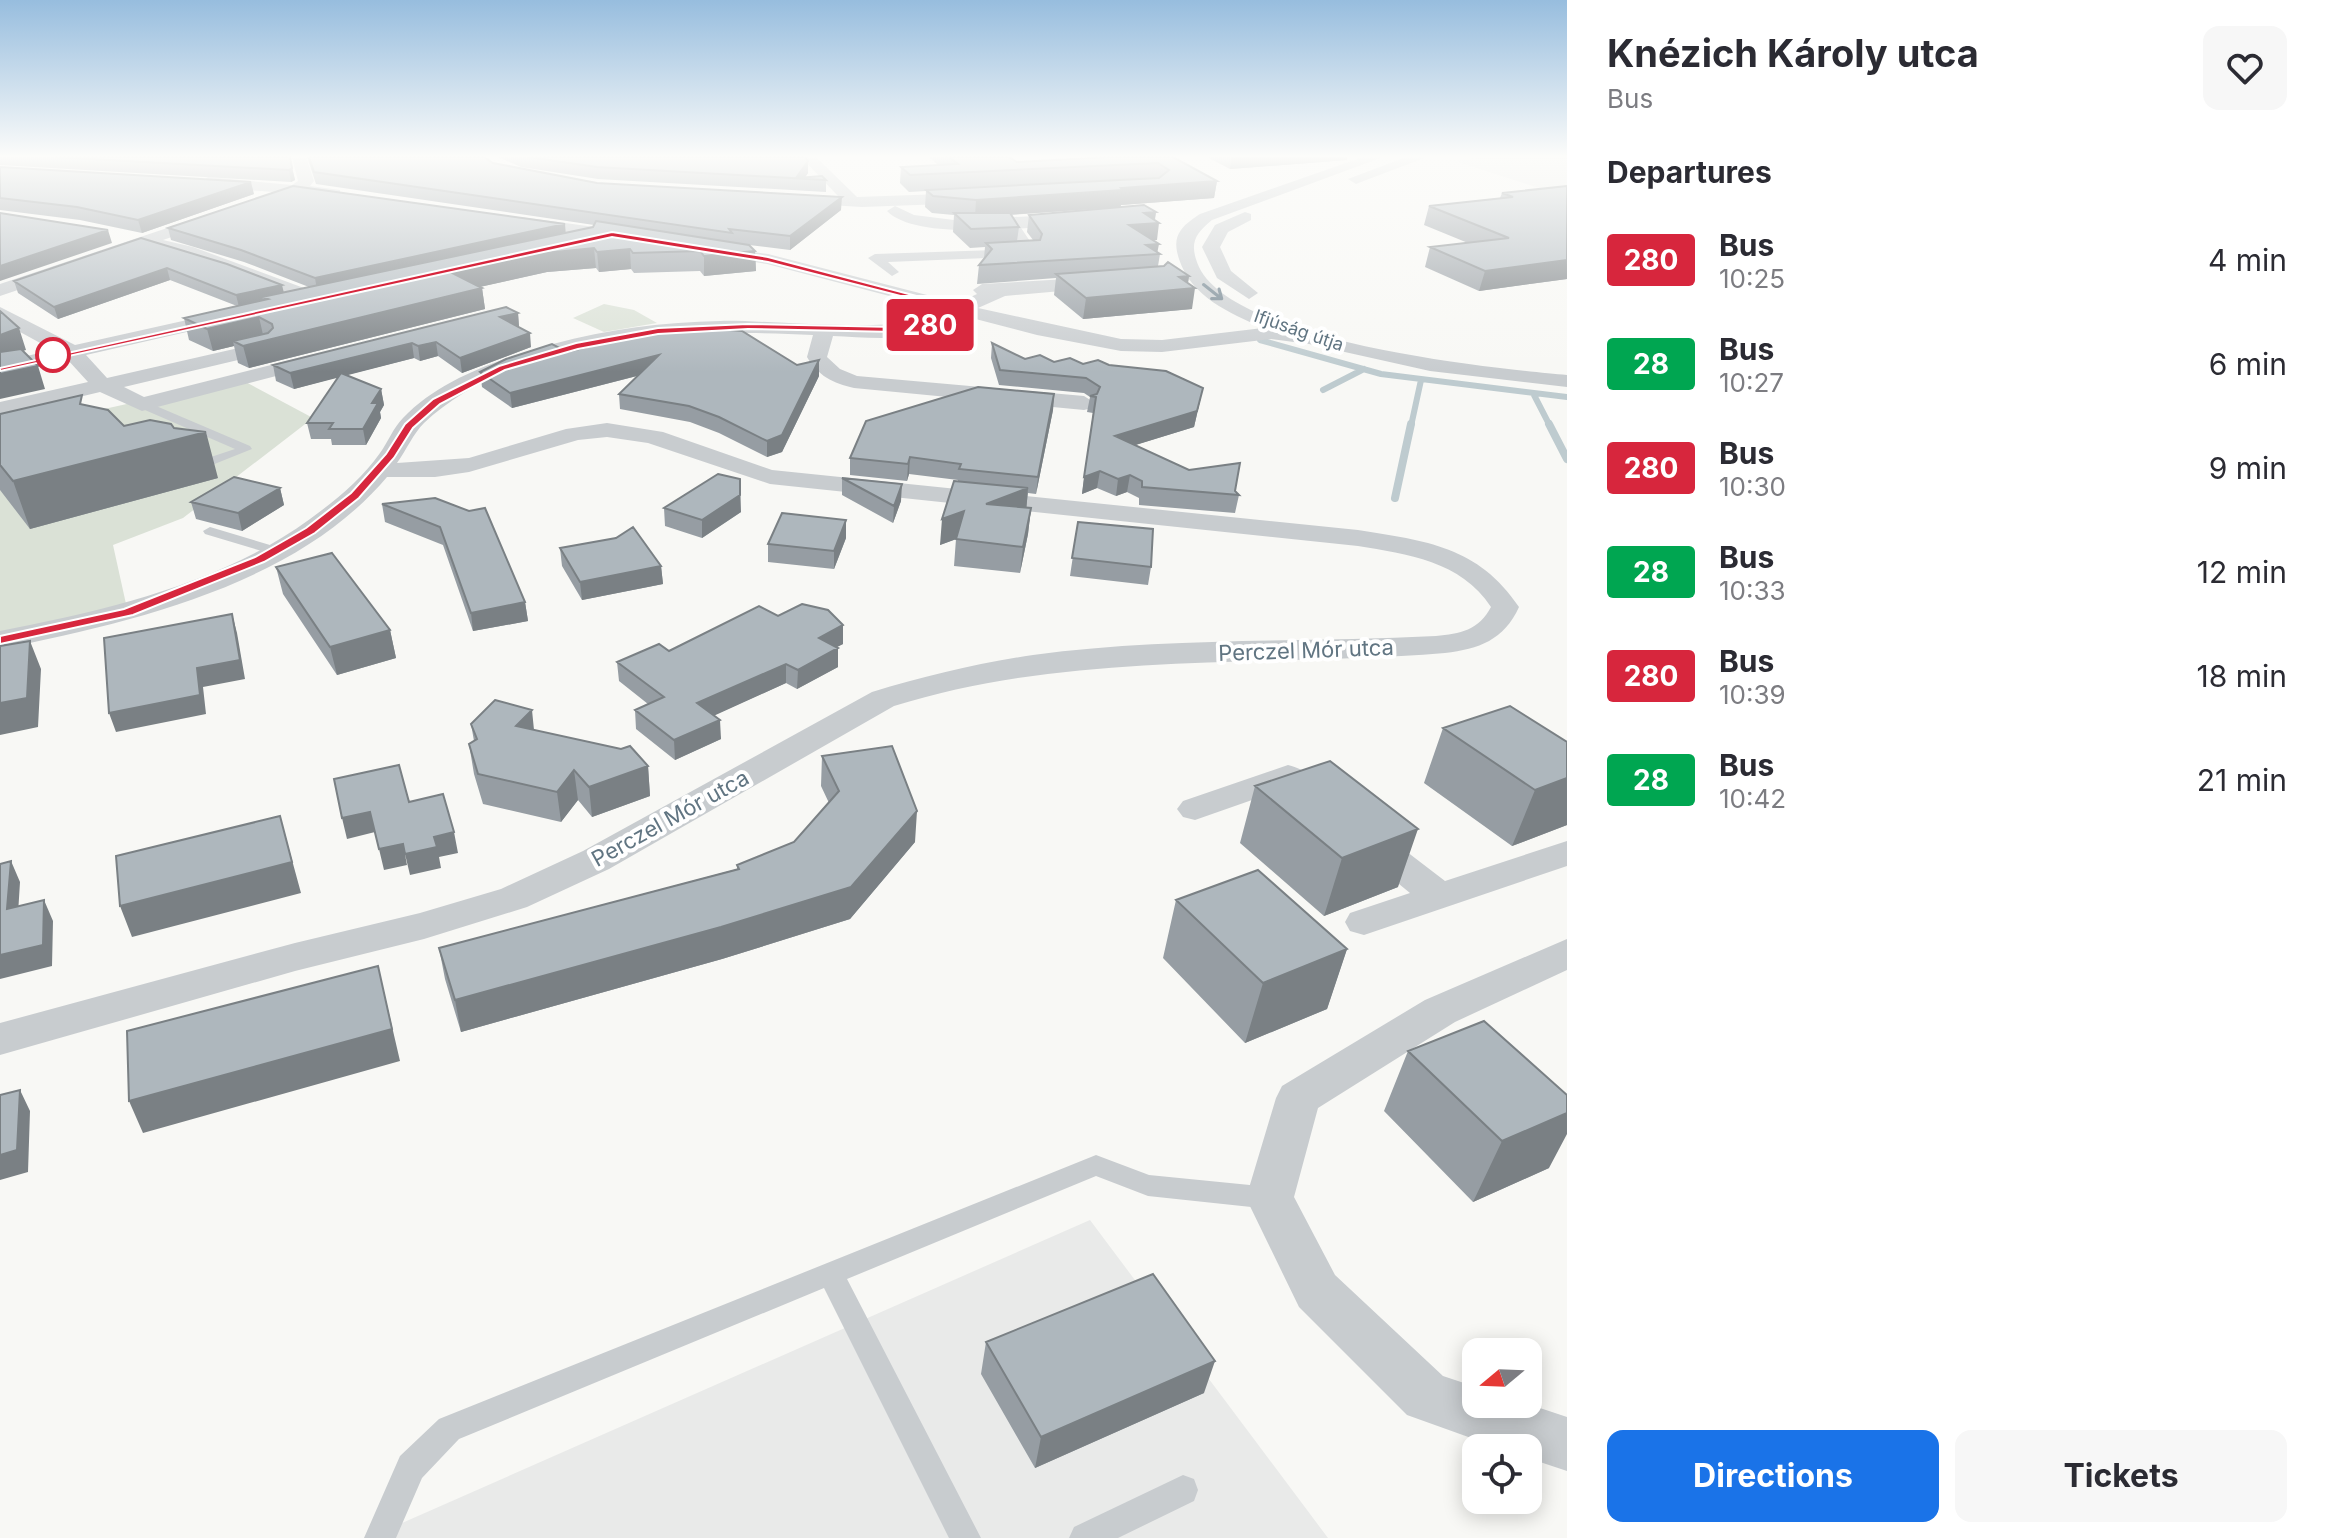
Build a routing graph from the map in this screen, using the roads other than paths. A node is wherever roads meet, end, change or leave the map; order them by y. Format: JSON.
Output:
{"nodes":[{"id":1,"x":178,"y":229,"type":"edge"},
{"id":2,"x":574,"y":229,"type":"edge"},
{"id":3,"x":1015,"y":229,"type":"edge"},
{"id":4,"x":1192,"y":229,"type":"edge"},
{"id":5,"x":1222,"y":229,"type":"edge"},
{"id":6,"x":108,"y":234,"type":"edge"},
{"id":7,"x":612,"y":234,"type":"junction"},
{"id":8,"x":641,"y":239,"type":"edge"},
{"id":9,"x":143,"y":241,"type":"junction"},
{"id":10,"x":686,"y":246,"type":"edge"},
{"id":11,"x":552,"y":247,"type":"edge"},
{"id":12,"x":892,"y":272,"type":"joint"},
{"id":13,"x":1125,"y":281,"type":"edge"},
{"id":14,"x":0,"y":290,"type":"edge"},
{"id":15,"x":1002,"y":291,"type":"junction"},
{"id":16,"x":283,"y":305,"type":"edge"},
{"id":17,"x":961,"y":309,"type":"junction"},
{"id":18,"x":253,"y":311,"type":"edge"},
{"id":19,"x":0,"y":313,"type":"edge"},
{"id":20,"x":1270,"y":317,"type":"junction"},
{"id":21,"x":825,"y":328,"type":"junction"},
{"id":22,"x":1094,"y":339,"type":"junction"},
{"id":23,"x":1321,"y":339,"type":"junction"},
{"id":24,"x":281,"y":344,"type":"edge"},
{"id":25,"x":1187,"y":344,"type":"junction"},
{"id":26,"x":71,"y":351,"type":"junction"},
{"id":27,"x":332,"y":355,"type":"edge"},
{"id":28,"x":0,"y":368,"type":"edge"},
{"id":29,"x":1567,"y":368,"type":"edge"},
{"id":30,"x":1567,"y":381,"type":"edge"},
{"id":31,"x":102,"y":385,"type":"junction"},
{"id":32,"x":1084,"y":403,"type":"dead end"},
{"id":33,"x":142,"y":404,"type":"junction"},
{"id":34,"x":0,"y":409,"type":"edge"},
{"id":35,"x":108,"y":414,"type":"edge"},
{"id":36,"x":192,"y":468,"type":"dead end"},
{"id":37,"x":379,"y":469,"type":"junction"},
{"id":38,"x":210,"y":531,"type":"dead end"},
{"id":39,"x":275,"y":551,"type":"junction"},
{"id":40,"x":0,"y":640,"type":"edge"},
{"id":41,"x":1195,"y":809,"type":"dead end"},
{"id":42,"x":1567,"y":853,"type":"edge"},
{"id":43,"x":1440,"y":897,"type":"junction"},
{"id":44,"x":1364,"y":922,"type":"dead end"},
{"id":45,"x":1567,"y":953,"type":"edge"},
{"id":46,"x":0,"y":1039,"type":"edge"},
{"id":47,"x":1270,"y":1198,"type":"junction"},
{"id":48,"x":831,"y":1275,"type":"junction"},
{"id":49,"x":1567,"y":1444,"type":"edge"},
{"id":50,"x":1183,"y":1490,"type":"dead end"},
{"id":51,"x":380,"y":1538,"type":"edge"},
{"id":52,"x":965,"y":1538,"type":"edge"},
{"id":53,"x":1085,"y":1538,"type":"edge"}],
"edges":[{"from":1,"to":9,"type":"street"},
{"from":2,"to":7,"type":"street"},
{"from":3,"to":12,"type":"street"},
{"from":4,"to":20,"type":"street","name":"Ifjúság útja","one_way":true},
{"from":5,"to":20,"type":"street","name":"Ifjúság útja"},
{"from":6,"to":9,"type":"street"},
{"from":7,"to":8,"type":"street"},
{"from":7,"to":11,"type":"street"},
{"from":9,"to":14,"type":"street"},
{"from":9,"to":16,"type":"street"},
{"from":10,"to":17,"type":"street"},
{"from":12,"to":15,"type":"street"},
{"from":13,"to":15,"type":"street"},
{"from":15,"to":17,"type":"street"},
{"from":17,"to":21,"type":"street"},
{"from":17,"to":22,"type":"street"},
{"from":18,"to":26,"type":"street"},
{"from":19,"to":26,"type":"street"},
{"from":20,"to":22,"type":"street"},
{"from":20,"to":23,"type":"street","name":"Ifjúság útja"},
{"from":20,"to":25,"type":"street"},
{"from":20,"to":29,"type":"street","name":"Ifjúság útja"},
{"from":21,"to":32,"type":"street"},
{"from":21,"to":37,"type":"street"},
{"from":22,"to":25,"type":"street"},
{"from":23,"to":25,"type":"street"},
{"from":23,"to":30,"type":"street","name":"Ifjúság útja"},
{"from":24,"to":31,"type":"street"},
{"from":26,"to":28,"type":"street"},
{"from":26,"to":31,"type":"street"},
{"from":27,"to":33,"type":"street"},
{"from":31,"to":33,"type":"street"},
{"from":31,"to":34,"type":"street"},
{"from":33,"to":35,"type":"street"},
{"from":33,"to":36,"type":"lane"},
{"from":37,"to":39,"type":"street"},
{"from":37,"to":46,"type":"street","name":"Perczel Mór utca"},
{"from":38,"to":39,"type":"lane"},
{"from":39,"to":40,"type":"street"},
{"from":41,"to":43,"type":"street"},
{"from":42,"to":43,"type":"street"},
{"from":43,"to":44,"type":"street"},
{"from":45,"to":47,"type":"street"},
{"from":47,"to":48,"type":"lane"},
{"from":47,"to":49,"type":"street"},
{"from":48,"to":51,"type":"lane"},
{"from":48,"to":52,"type":"lane"},
{"from":50,"to":53,"type":"lane"}]}
